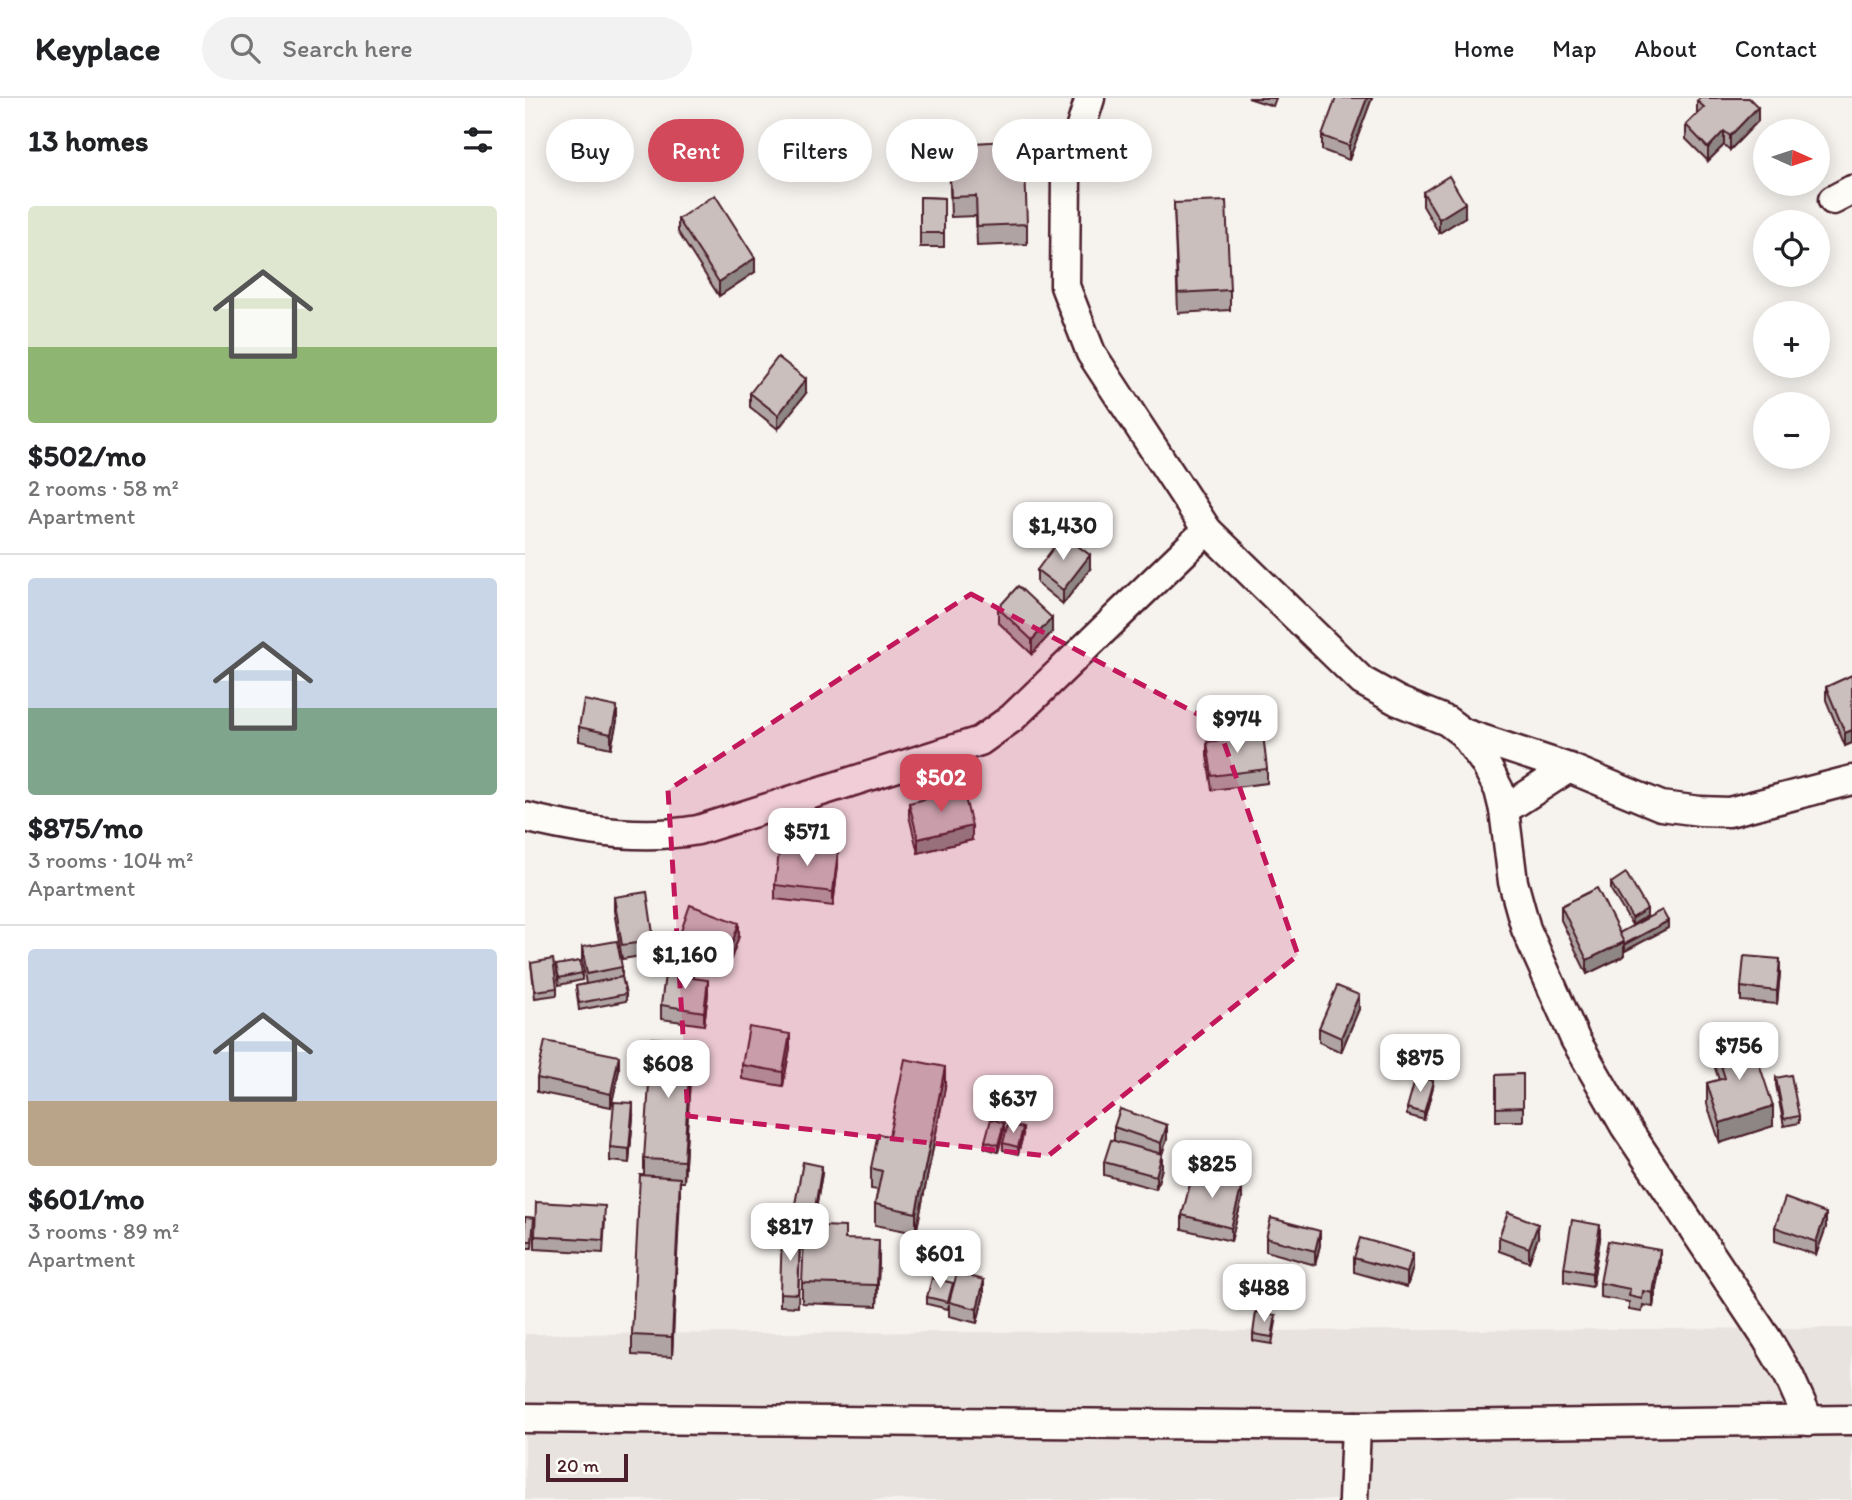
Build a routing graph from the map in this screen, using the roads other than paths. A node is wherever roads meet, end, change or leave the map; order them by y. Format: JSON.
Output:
{"nodes":[{"id":1,"x":1090,"y":98,"type":"edge"},
{"id":2,"x":1207,"y":530,"type":"junction"},
{"id":3,"x":1463,"y":733,"type":"junction"},
{"id":4,"x":1569,"y":768,"type":"junction"},
{"id":5,"x":1852,"y":780,"type":"edge"},
{"id":6,"x":1504,"y":810,"type":"junction"},
{"id":7,"x":525,"y":817,"type":"edge"},
{"id":8,"x":525,"y":1418,"type":"edge"},
{"id":9,"x":1852,"y":1420,"type":"edge"},
{"id":10,"x":1809,"y":1421,"type":"junction"},
{"id":11,"x":1356,"y":1426,"type":"junction"},
{"id":12,"x":1353,"y":1500,"type":"edge"}],
"edges":[{"from":1,"to":2,"type":"street"},
{"from":2,"to":3,"type":"street"},
{"from":2,"to":7,"type":"street"},
{"from":3,"to":4,"type":"street"},
{"from":3,"to":6,"type":"street"},
{"from":4,"to":5,"type":"street"},
{"from":4,"to":6,"type":"street"},
{"from":6,"to":10,"type":"street"},
{"from":8,"to":11,"type":"street"},
{"from":9,"to":10,"type":"street"},
{"from":10,"to":11,"type":"street"},
{"from":11,"to":12,"type":"street"}]}
